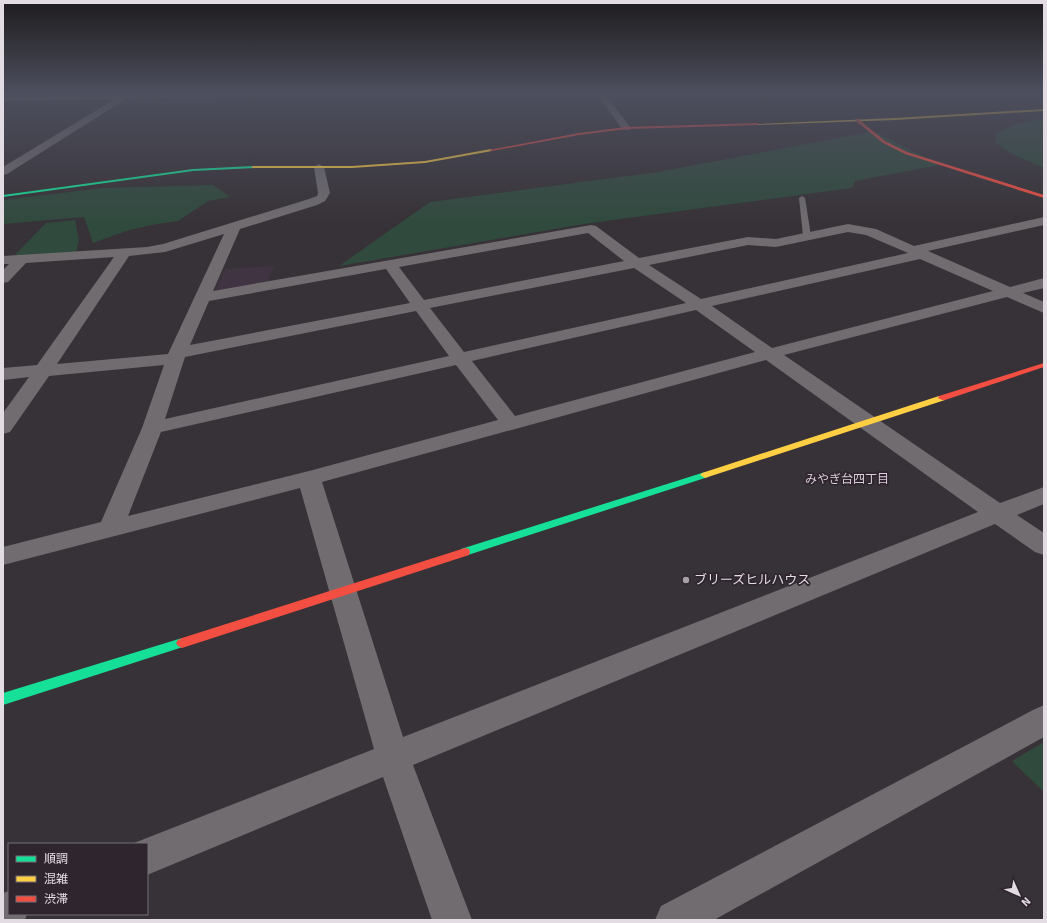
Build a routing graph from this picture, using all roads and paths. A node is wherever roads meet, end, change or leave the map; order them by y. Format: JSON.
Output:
{"nodes":[{"id":1,"x":61,"y":136,"type":"edge"},
{"id":2,"x":568,"y":136,"type":"edge"},
{"id":3,"x":877,"y":136,"type":"edge"},
{"id":4,"x":319,"y":167,"type":"junction"},
{"id":5,"x":3,"y":172,"type":"edge"},
{"id":6,"x":3,"y":196,"type":"edge"},
{"id":7,"x":1044,"y":197,"type":"edge"},
{"id":8,"x":802,"y":198,"type":"dead end"},
{"id":9,"x":1044,"y":221,"type":"edge"},
{"id":10,"x":234,"y":227,"type":"junction"},
{"id":11,"x":807,"y":236,"type":"junction"},
{"id":12,"x":126,"y":252,"type":"junction"},
{"id":13,"x":918,"y":252,"type":"junction"},
{"id":14,"x":23,"y":258,"type":"junction"},
{"id":15,"x":3,"y":260,"type":"edge"},
{"id":16,"x":636,"y":263,"type":"junction"},
{"id":17,"x":390,"y":264,"type":"junction"},
{"id":18,"x":3,"y":279,"type":"edge"},
{"id":19,"x":1044,"y":283,"type":"edge"},
{"id":20,"x":1009,"y":292,"type":"junction"},
{"id":21,"x":203,"y":297,"type":"junction"},
{"id":22,"x":698,"y":304,"type":"junction"},
{"id":23,"x":418,"y":306,"type":"junction"},
{"id":24,"x":1044,"y":308,"type":"edge"},
{"id":25,"x":768,"y":354,"type":"junction"},
{"id":26,"x":176,"y":356,"type":"junction"},
{"id":27,"x":461,"y":358,"type":"junction"},
{"id":28,"x":1044,"y":365,"type":"edge"},
{"id":29,"x":43,"y":371,"type":"junction"},
{"id":30,"x":3,"y":374,"type":"edge"},
{"id":31,"x":866,"y":422,"type":"junction"},
{"id":32,"x":511,"y":424,"type":"junction"},
{"id":33,"x":3,"y":428,"type":"edge"},
{"id":34,"x":152,"y":428,"type":"junction"},
{"id":35,"x":309,"y":478,"type":"junction"},
{"id":36,"x":1044,"y":495,"type":"edge"},
{"id":37,"x":997,"y":514,"type":"junction"},
{"id":38,"x":111,"y":528,"type":"junction"},
{"id":39,"x":1044,"y":546,"type":"edge"},
{"id":40,"x":3,"y":556,"type":"edge"},
{"id":41,"x":344,"y":591,"type":"junction"},
{"id":42,"x":3,"y":699,"type":"edge"},
{"id":43,"x":1044,"y":720,"type":"edge"},
{"id":44,"x":393,"y":757,"type":"junction"},
{"id":45,"x":148,"y":856,"type":"edge"},
{"id":46,"x":452,"y":920,"type":"edge"},
{"id":47,"x":675,"y":920,"type":"edge"}],
"edges":[{"from":1,"to":5,"type":"street"},
{"from":2,"to":4,"type":"street"},
{"from":3,"to":7,"type":"street"},
{"from":4,"to":6,"type":"street"},
{"from":4,"to":10,"type":"street"},
{"from":8,"to":11,"type":"lane"},
{"from":9,"to":13,"type":"street"},
{"from":10,"to":12,"type":"street"},
{"from":10,"to":21,"type":"street"},
{"from":11,"to":13,"type":"street"},
{"from":11,"to":16,"type":"street"},
{"from":12,"to":14,"type":"street"},
{"from":12,"to":29,"type":"street"},
{"from":13,"to":20,"type":"street"},
{"from":13,"to":22,"type":"street"},
{"from":14,"to":15,"type":"street"},
{"from":14,"to":18,"type":"street"},
{"from":16,"to":17,"type":"street"},
{"from":16,"to":22,"type":"street"},
{"from":16,"to":23,"type":"street"},
{"from":17,"to":21,"type":"street"},
{"from":17,"to":23,"type":"street"},
{"from":19,"to":20,"type":"street"},
{"from":20,"to":24,"type":"street"},
{"from":20,"to":25,"type":"street"},
{"from":21,"to":26,"type":"street"},
{"from":22,"to":25,"type":"street"},
{"from":22,"to":27,"type":"street"},
{"from":23,"to":26,"type":"street"},
{"from":23,"to":27,"type":"street"},
{"from":25,"to":31,"type":"street"},
{"from":25,"to":32,"type":"street"},
{"from":26,"to":29,"type":"street"},
{"from":26,"to":34,"type":"street"},
{"from":27,"to":32,"type":"street"},
{"from":27,"to":34,"type":"street"},
{"from":28,"to":31,"type":"street"},
{"from":29,"to":30,"type":"street"},
{"from":29,"to":33,"type":"street"},
{"from":31,"to":37,"type":"street"},
{"from":31,"to":41,"type":"street"},
{"from":32,"to":35,"type":"street"},
{"from":34,"to":38,"type":"street"},
{"from":35,"to":38,"type":"street"},
{"from":35,"to":41,"type":"street"},
{"from":36,"to":37,"type":"street"},
{"from":37,"to":39,"type":"street"},
{"from":37,"to":44,"type":"street"},
{"from":38,"to":40,"type":"street"},
{"from":41,"to":42,"type":"street"},
{"from":41,"to":44,"type":"street"},
{"from":43,"to":47,"type":"street"},
{"from":44,"to":45,"type":"street"},
{"from":44,"to":46,"type":"street"}]}
